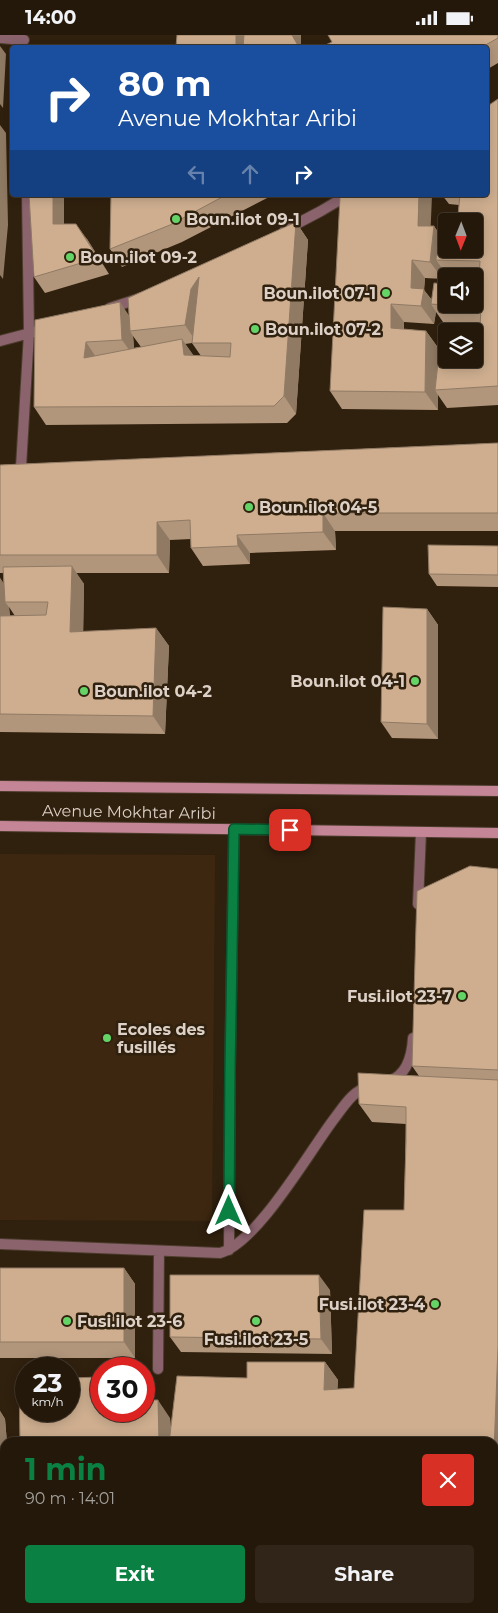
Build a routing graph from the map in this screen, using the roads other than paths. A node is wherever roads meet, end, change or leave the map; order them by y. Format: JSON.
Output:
{"nodes":[{"id":1,"x":0,"y":38,"type":"edge"},
{"id":2,"x":24,"y":41,"type":"edge"},
{"id":3,"x":27,"y":197,"type":"edge"},
{"id":4,"x":345,"y":197,"type":"edge"},
{"id":5,"x":279,"y":233,"type":"edge"},
{"id":6,"x":149,"y":295,"type":"edge"},
{"id":7,"x":103,"y":311,"type":"edge"},
{"id":8,"x":56,"y":326,"type":"edge"},
{"id":9,"x":29,"y":333,"type":"junction"},
{"id":10,"x":0,"y":341,"type":"edge"},
{"id":11,"x":22,"y":467,"type":"edge"},
{"id":12,"x":0,"y":786,"type":"edge"},
{"id":13,"x":498,"y":791,"type":"edge"},
{"id":14,"x":0,"y":826,"type":"edge"},
{"id":15,"x":234,"y":829,"type":"junction"},
{"id":16,"x":421,"y":832,"type":"junction"},
{"id":17,"x":498,"y":833,"type":"edge"},
{"id":18,"x":418,"y":911,"type":"edge"},
{"id":19,"x":413,"y":1030,"type":"edge"},
{"id":20,"x":0,"y":1244,"type":"edge"},
{"id":21,"x":229,"y":1250,"type":"junction"},
{"id":22,"x":159,"y":1251,"type":"junction"},
{"id":23,"x":158,"y":1369,"type":"dead end"}],
"edges":[{"from":1,"to":2,"type":"street"},
{"from":3,"to":9,"type":"street"},
{"from":4,"to":5,"type":"street"},
{"from":6,"to":7,"type":"street"},
{"from":8,"to":9,"type":"street"},
{"from":9,"to":10,"type":"street"},
{"from":9,"to":11,"type":"street"},
{"from":12,"to":13,"type":"main road","name":"Avenue Mokhtar Aribi"},
{"from":14,"to":15,"type":"main road","name":"Avenue Mokhtar Aribi"},
{"from":15,"to":16,"type":"main road","name":"Avenue Mokhtar Aribi"},
{"from":15,"to":21,"type":"street"},
{"from":16,"to":17,"type":"main road","name":"Avenue Mokhtar Aribi"},
{"from":16,"to":18,"type":"street"},
{"from":19,"to":21,"type":"street"},
{"from":20,"to":22,"type":"street"},
{"from":21,"to":22,"type":"street"},
{"from":22,"to":23,"type":"street"}]}
